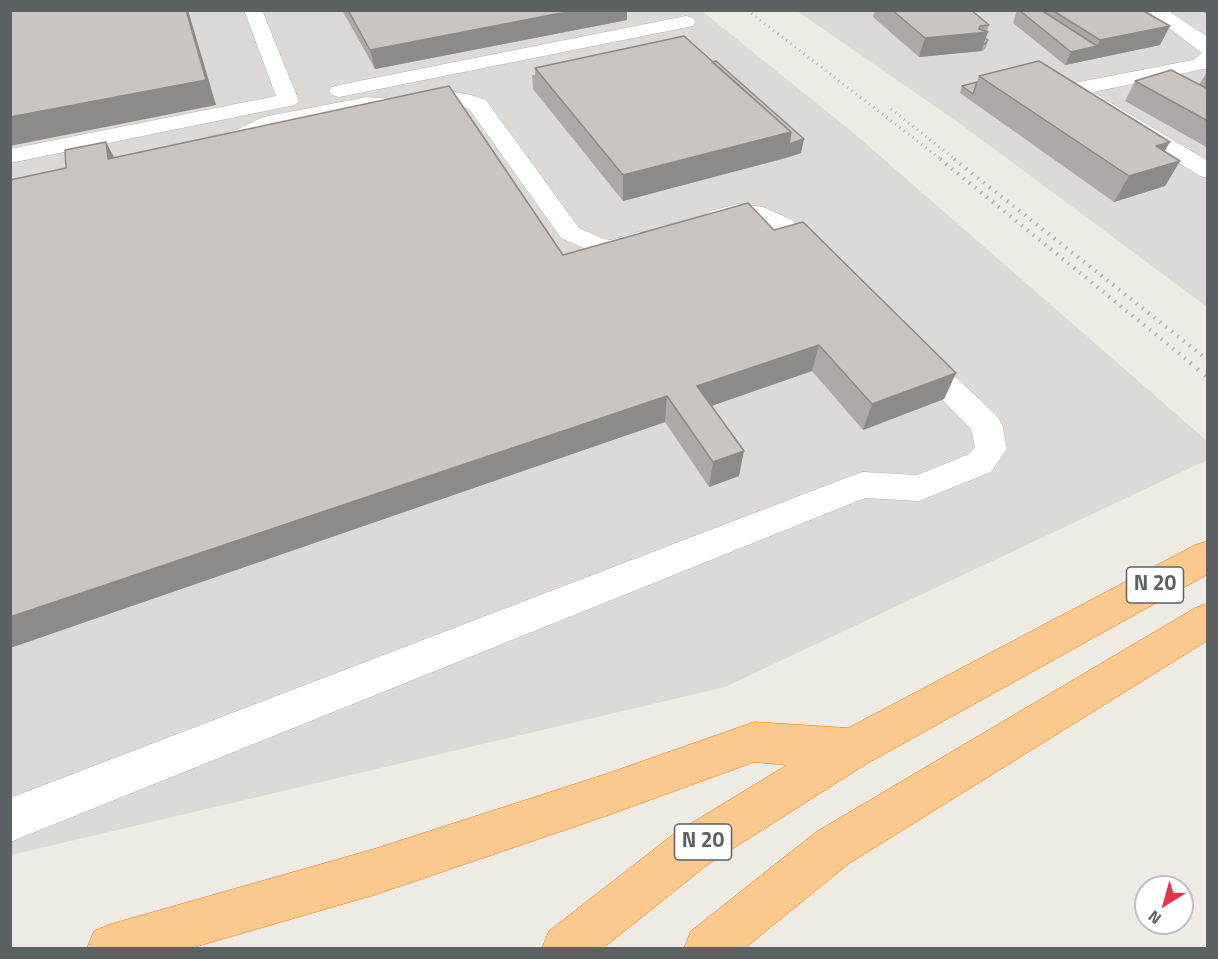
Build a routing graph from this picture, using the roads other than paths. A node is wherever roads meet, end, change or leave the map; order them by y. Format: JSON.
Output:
{"nodes":[{"id":1,"x":254,"y":10,"type":"edge"},
{"id":2,"x":1154,"y":10,"type":"edge"},
{"id":3,"x":686,"y":22,"type":"dead end"},
{"id":4,"x":1208,"y":49,"type":"edge"},
{"id":5,"x":1208,"y":58,"type":"edge"},
{"id":6,"x":288,"y":101,"type":"junction"},
{"id":7,"x":184,"y":150,"type":"edge"},
{"id":8,"x":10,"y":156,"type":"edge"},
{"id":9,"x":1208,"y":171,"type":"edge"},
{"id":10,"x":833,"y":275,"type":"edge"},
{"id":11,"x":901,"y":341,"type":"edge"},
{"id":12,"x":1208,"y":556,"type":"edge"},
{"id":13,"x":1208,"y":620,"type":"edge"},
{"id":14,"x":851,"y":749,"type":"junction"},
{"id":15,"x":10,"y":820,"type":"edge"},
{"id":16,"x":111,"y":948,"type":"edge"},
{"id":17,"x":566,"y":948,"type":"edge"},
{"id":18,"x":708,"y":948,"type":"edge"}],
"edges":[{"from":1,"to":6,"type":"street"},
{"from":2,"to":4,"type":"street"},
{"from":3,"to":6,"type":"street"},
{"from":5,"to":9,"type":"street"},
{"from":6,"to":8,"type":"street"},
{"from":7,"to":10,"type":"street"},
{"from":11,"to":15,"type":"street"},
{"from":12,"to":14,"type":"highway","number":"N 20"},
{"from":13,"to":18,"type":"highway","number":"N 20"},
{"from":14,"to":16,"type":"highway"},
{"from":14,"to":17,"type":"highway","number":"N 20"}]}
